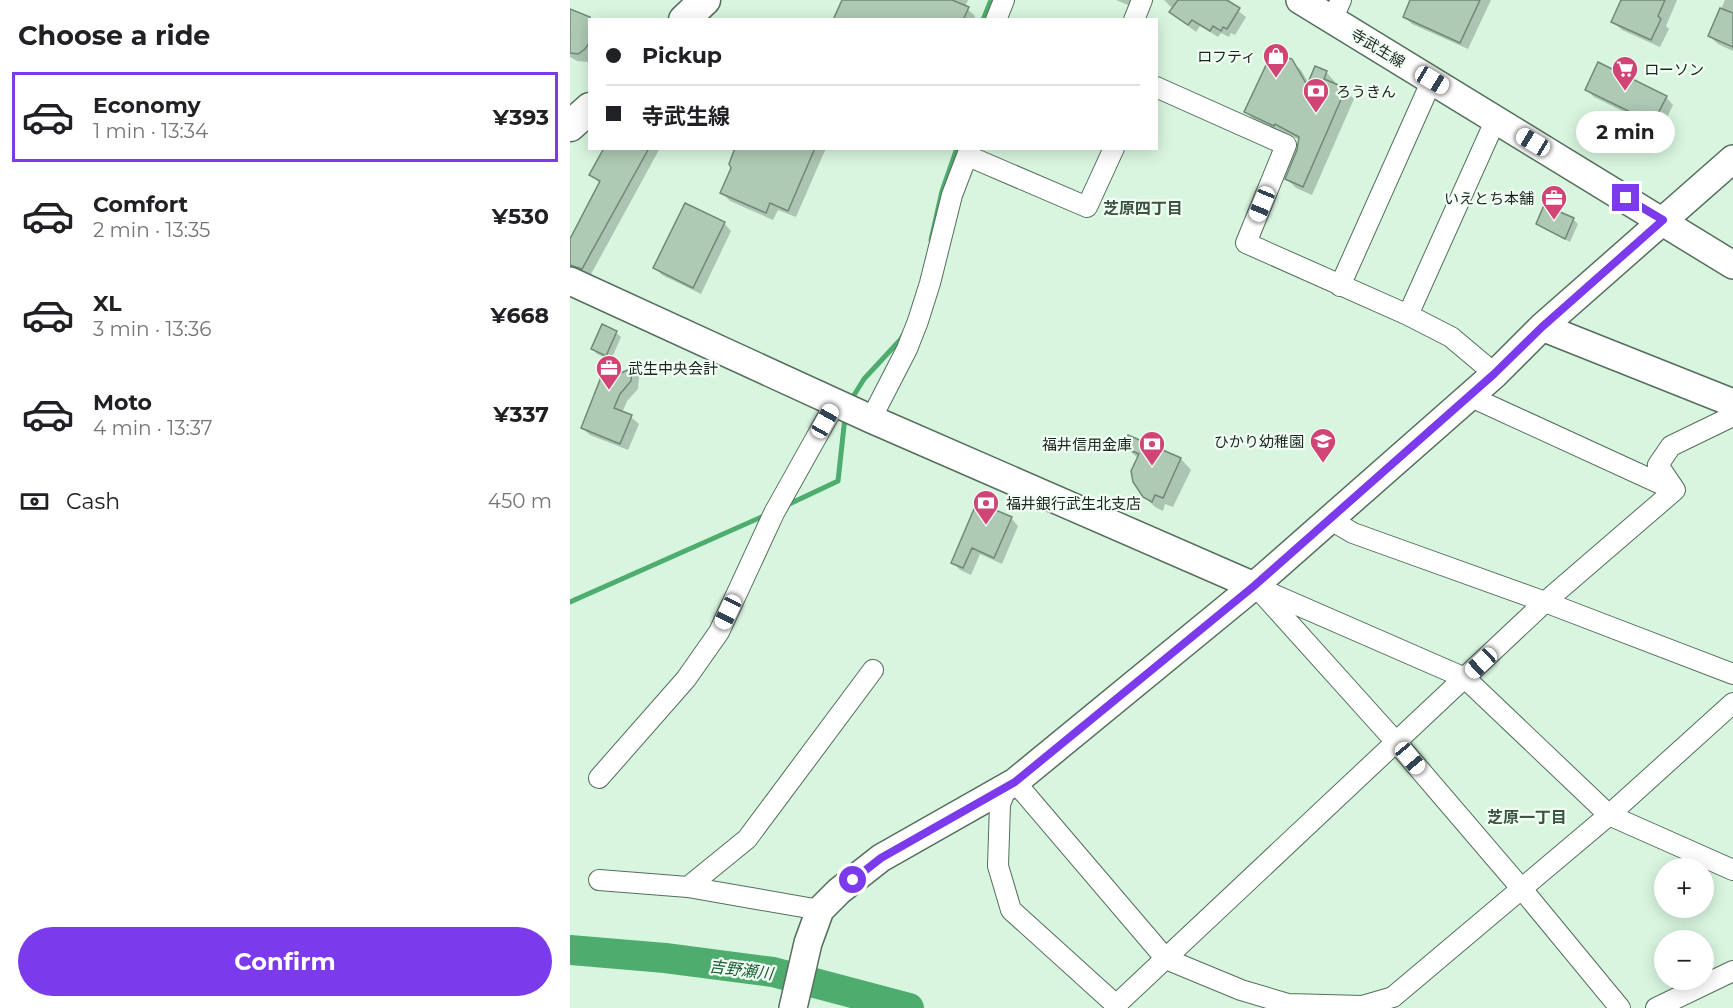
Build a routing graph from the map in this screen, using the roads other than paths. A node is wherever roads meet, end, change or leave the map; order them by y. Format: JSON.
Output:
{"nodes":[{"id":1,"x":705,"y":0,"type":"edge"},
{"id":2,"x":1142,"y":0,"type":"edge"},
{"id":3,"x":1300,"y":0,"type":"edge"},
{"id":4,"x":1336,"y":10,"type":"edge"},
{"id":5,"x":686,"y":18,"type":"edge"},
{"id":6,"x":1135,"y":18,"type":"edge"},
{"id":7,"x":1432,"y":80,"type":"junction"},
{"id":8,"x":1158,"y":88,"type":"edge"},
{"id":9,"x":588,"y":110,"type":"edge"},
{"id":10,"x":1496,"y":119,"type":"junction"},
{"id":11,"x":570,"y":126,"type":"edge"},
{"id":12,"x":1113,"y":150,"type":"edge"},
{"id":13,"x":969,"y":152,"type":"edge"},
{"id":14,"x":1733,"y":159,"type":"edge"},
{"id":15,"x":1663,"y":220,"type":"junction"},
{"id":16,"x":1733,"y":265,"type":"edge"},
{"id":17,"x":570,"y":281,"type":"edge"},
{"id":18,"x":1341,"y":286,"type":"junction"},
{"id":19,"x":1408,"y":315,"type":"junction"},
{"id":20,"x":1542,"y":327,"type":"junction"},
{"id":21,"x":1494,"y":374,"type":"junction"},
{"id":22,"x":1469,"y":396,"type":"junction"},
{"id":23,"x":836,"y":402,"type":"junction"},
{"id":24,"x":1733,"y":403,"type":"edge"},
{"id":25,"x":1733,"y":416,"type":"edge"},
{"id":26,"x":871,"y":418,"type":"junction"},
{"id":27,"x":1675,"y":490,"type":"junction"},
{"id":28,"x":1329,"y":519,"type":"junction"},
{"id":29,"x":1254,"y":586,"type":"junction"},
{"id":30,"x":1545,"y":602,"type":"junction"},
{"id":31,"x":873,"y":670,"type":"dead end"},
{"id":32,"x":1733,"y":674,"type":"edge"},
{"id":33,"x":1465,"y":678,"type":"junction"},
{"id":34,"x":1733,"y":703,"type":"edge"},
{"id":35,"x":1396,"y":742,"type":"junction"},
{"id":36,"x":599,"y":777,"type":"dead end"},
{"id":37,"x":1011,"y":785,"type":"junction"},
{"id":38,"x":1609,"y":815,"type":"junction"},
{"id":39,"x":1733,"y":870,"type":"edge"},
{"id":40,"x":599,"y":879,"type":"dead end"},
{"id":41,"x":688,"y":886,"type":"junction"},
{"id":42,"x":1521,"y":888,"type":"junction"},
{"id":43,"x":820,"y":910,"type":"junction"},
{"id":44,"x":1166,"y":959,"type":"junction"},
{"id":45,"x":1733,"y":971,"type":"edge"},
{"id":46,"x":1116,"y":1006,"type":"edge"},
{"id":47,"x":793,"y":1008,"type":"edge"},
{"id":48,"x":1620,"y":1008,"type":"edge"},
{"id":49,"x":1656,"y":1008,"type":"edge"}],
"edges":[{"from":1,"to":5,"type":"main road"},
{"from":2,"to":6,"type":"street"},
{"from":3,"to":4,"type":"street","name":"寺武生線"},
{"from":4,"to":7,"type":"street","name":"寺武生線"},
{"from":7,"to":10,"type":"street","name":"寺武生線"},
{"from":7,"to":18,"type":"street"},
{"from":8,"to":18,"type":"street"},
{"from":9,"to":11,"type":"main road"},
{"from":10,"to":15,"type":"street","name":"寺武生線"},
{"from":10,"to":19,"type":"street"},
{"from":12,"to":13,"type":"street"},
{"from":13,"to":26,"type":"street"},
{"from":14,"to":15,"type":"street"},
{"from":15,"to":16,"type":"street","name":"寺武生線"},
{"from":15,"to":20,"type":"street"},
{"from":17,"to":23,"type":"street"},
{"from":18,"to":19,"type":"street"},
{"from":19,"to":21,"type":"street"},
{"from":20,"to":21,"type":"street"},
{"from":20,"to":24,"type":"street"},
{"from":21,"to":22,"type":"street"},
{"from":22,"to":27,"type":"street"},
{"from":22,"to":28,"type":"street"},
{"from":23,"to":26,"type":"street"},
{"from":23,"to":36,"type":"street"},
{"from":25,"to":27,"type":"street"},
{"from":26,"to":29,"type":"street"},
{"from":27,"to":30,"type":"street"},
{"from":28,"to":29,"type":"street"},
{"from":28,"to":30,"type":"street"},
{"from":29,"to":33,"type":"street"},
{"from":29,"to":35,"type":"street"},
{"from":29,"to":37,"type":"street"},
{"from":30,"to":32,"type":"street"},
{"from":30,"to":33,"type":"street"},
{"from":31,"to":41,"type":"street"},
{"from":33,"to":35,"type":"street"},
{"from":33,"to":38,"type":"street"},
{"from":34,"to":38,"type":"street"},
{"from":35,"to":42,"type":"street"},
{"from":35,"to":44,"type":"street"},
{"from":37,"to":43,"type":"street"},
{"from":37,"to":44,"type":"street"},
{"from":37,"to":46,"type":"street"},
{"from":38,"to":39,"type":"street"},
{"from":38,"to":42,"type":"street"},
{"from":40,"to":41,"type":"street"},
{"from":41,"to":43,"type":"street"},
{"from":42,"to":44,"type":"street"},
{"from":42,"to":48,"type":"street"},
{"from":43,"to":47,"type":"street"},
{"from":44,"to":46,"type":"street"},
{"from":45,"to":49,"type":"street"}]}
